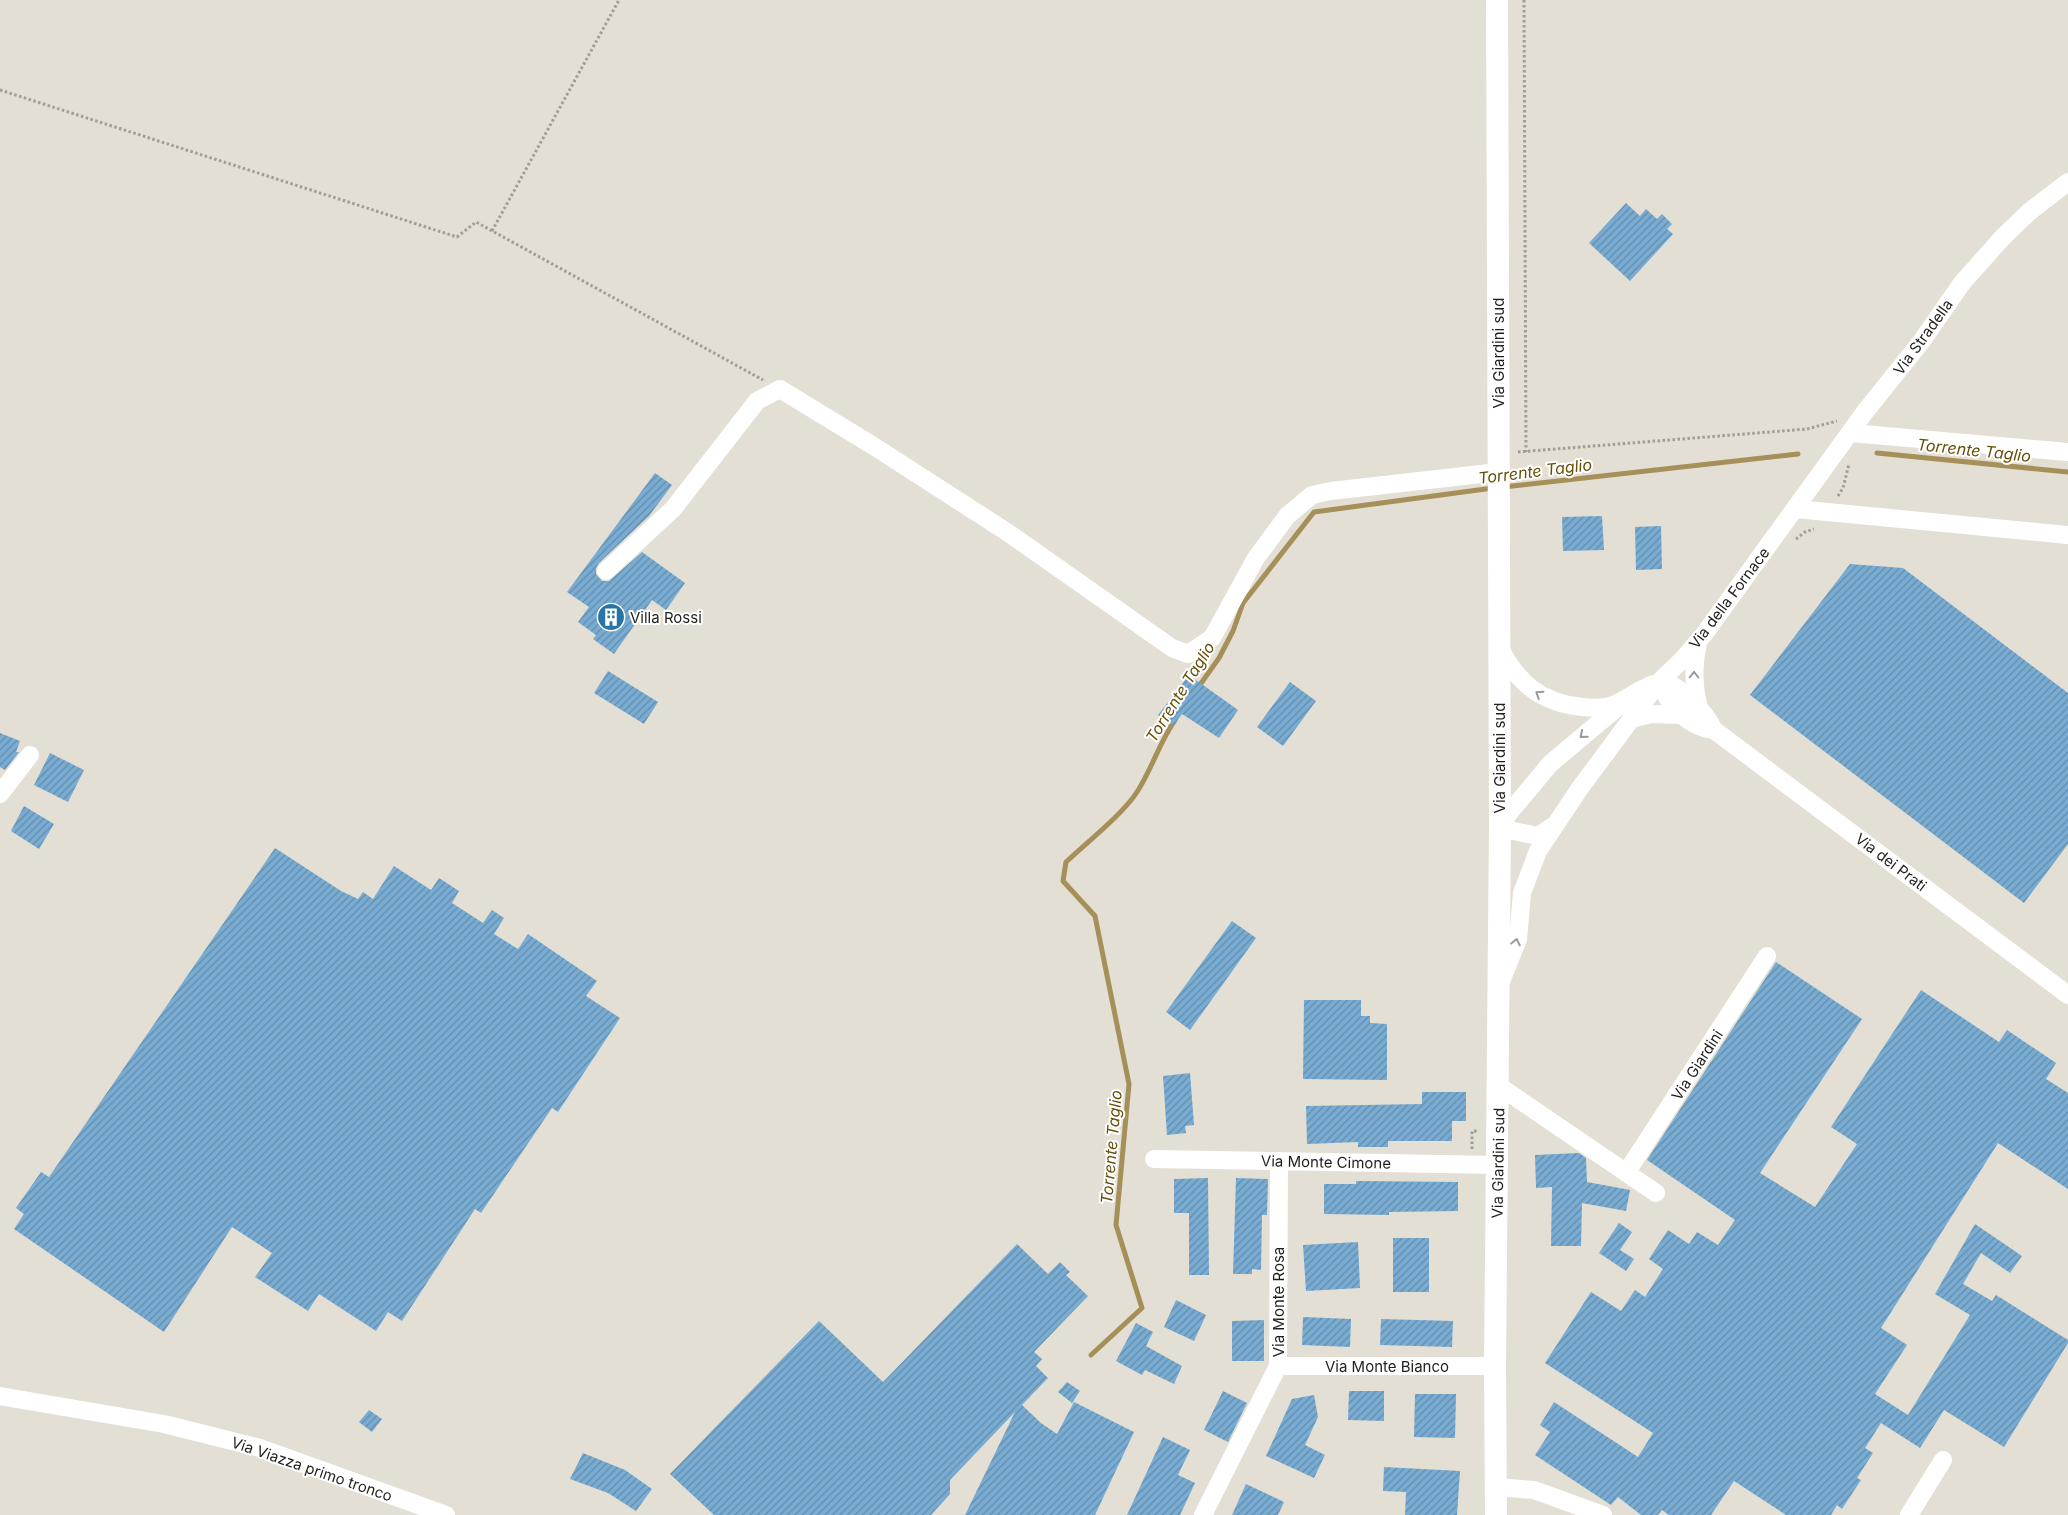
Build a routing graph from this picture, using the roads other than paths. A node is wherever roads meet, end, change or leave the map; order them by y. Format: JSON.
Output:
{"nodes":[{"id":1,"x":1497,"y":0,"type":"edge"},
{"id":2,"x":2068,"y":182,"type":"edge"},
{"id":3,"x":1855,"y":433,"type":"junction"},
{"id":4,"x":2068,"y":452,"type":"edge"},
{"id":5,"x":1499,"y":481,"type":"junction"},
{"id":6,"x":1796,"y":509,"type":"junction"},
{"id":7,"x":2068,"y":535,"type":"edge"},
{"id":8,"x":606,"y":571,"type":"dead end"},
{"id":9,"x":1698,"y":641,"type":"junction"},
{"id":10,"x":1499,"y":646,"type":"junction"},
{"id":11,"x":1658,"y":683,"type":"junction"},
{"id":12,"x":1635,"y":694,"type":"junction"},
{"id":13,"x":1698,"y":708,"type":"junction"},
{"id":14,"x":1680,"y":715,"type":"junction"},
{"id":15,"x":1631,"y":719,"type":"junction"},
{"id":16,"x":1714,"y":730,"type":"junction"},
{"id":17,"x":30,"y":755,"type":"dead end"},
{"id":18,"x":0,"y":794,"type":"edge"},
{"id":19,"x":1556,"y":823,"type":"junction"},
{"id":20,"x":1500,"y":824,"type":"junction"},
{"id":21,"x":1767,"y":956,"type":"dead end"},
{"id":22,"x":1499,"y":987,"type":"junction"},
{"id":23,"x":2068,"y":995,"type":"edge"},
{"id":24,"x":1499,"y":1086,"type":"junction"},
{"id":25,"x":1154,"y":1159,"type":"dead end"},
{"id":26,"x":1279,"y":1162,"type":"junction"},
{"id":27,"x":1497,"y":1165,"type":"junction"},
{"id":28,"x":1626,"y":1173,"type":"junction"},
{"id":29,"x":1656,"y":1193,"type":"dead end"},
{"id":30,"x":1278,"y":1366,"type":"junction"},
{"id":31,"x":1496,"y":1366,"type":"junction"},
{"id":32,"x":0,"y":1396,"type":"edge"},
{"id":33,"x":1943,"y":1460,"type":"dead end"},
{"id":34,"x":1497,"y":1487,"type":"junction"},
{"id":35,"x":446,"y":1515,"type":"edge"},
{"id":36,"x":1203,"y":1515,"type":"edge"},
{"id":37,"x":1496,"y":1515,"type":"edge"},
{"id":38,"x":1603,"y":1515,"type":"edge"},
{"id":39,"x":1908,"y":1515,"type":"edge"}],
"edges":[{"from":1,"to":5,"type":"main road","name":"Via Giardini sud"},
{"from":2,"to":3,"type":"street","name":"Via Stradella"},
{"from":3,"to":4,"type":"street"},
{"from":3,"to":6,"type":"street","name":"Via Stradella"},
{"from":5,"to":8,"type":"street"},
{"from":5,"to":10,"type":"main road","name":"Via Giardini sud"},
{"from":6,"to":7,"type":"street"},
{"from":6,"to":9,"type":"street","name":"Via della Fornace"},
{"from":9,"to":11,"type":"street","name":"Via della Fornace"},
{"from":13,"to":9,"type":"street","one_way":true},
{"from":12,"to":10,"type":"street","one_way":true},
{"from":10,"to":20,"type":"main road","name":"Via Giardini sud"},
{"from":11,"to":12,"type":"street"},
{"from":11,"to":13,"type":"street"},
{"from":11,"to":14,"type":"street"},
{"from":11,"to":15,"type":"street"},
{"from":12,"to":20,"type":"street","one_way":true},
{"from":13,"to":16,"type":"street"},
{"from":14,"to":15,"type":"street"},
{"from":14,"to":16,"type":"street"},
{"from":15,"to":19,"type":"street"},
{"from":16,"to":23,"type":"street","name":"Via dei Prati"},
{"from":17,"to":18,"type":"street"},
{"from":19,"to":20,"type":"street"},
{"from":22,"to":19,"type":"street","one_way":true},
{"from":20,"to":22,"type":"main road","name":"Via Giardini sud"},
{"from":21,"to":28,"type":"street","name":"Via Giardini"},
{"from":22,"to":24,"type":"main road","name":"Via Giardini sud"},
{"from":24,"to":27,"type":"main road","name":"Via Giardini sud"},
{"from":24,"to":28,"type":"street"},
{"from":25,"to":26,"type":"street","name":"Via Monte Cimone"},
{"from":26,"to":27,"type":"street","name":"Via Monte Cimone"},
{"from":26,"to":30,"type":"street","name":"Via Monte Rosa"},
{"from":27,"to":31,"type":"main road","name":"Via Giardini sud"},
{"from":28,"to":29,"type":"street"},
{"from":30,"to":31,"type":"street","name":"Via Monte Bianco"},
{"from":30,"to":36,"type":"street","name":"Via Monte Rosa"},
{"from":31,"to":34,"type":"main road","name":"Via Giardini sud"},
{"from":32,"to":35,"type":"street","name":"Via Viazza primo tronco"},
{"from":33,"to":39,"type":"street"},
{"from":34,"to":37,"type":"main road","name":"Via Giardini sud"},
{"from":34,"to":38,"type":"street"}]}
